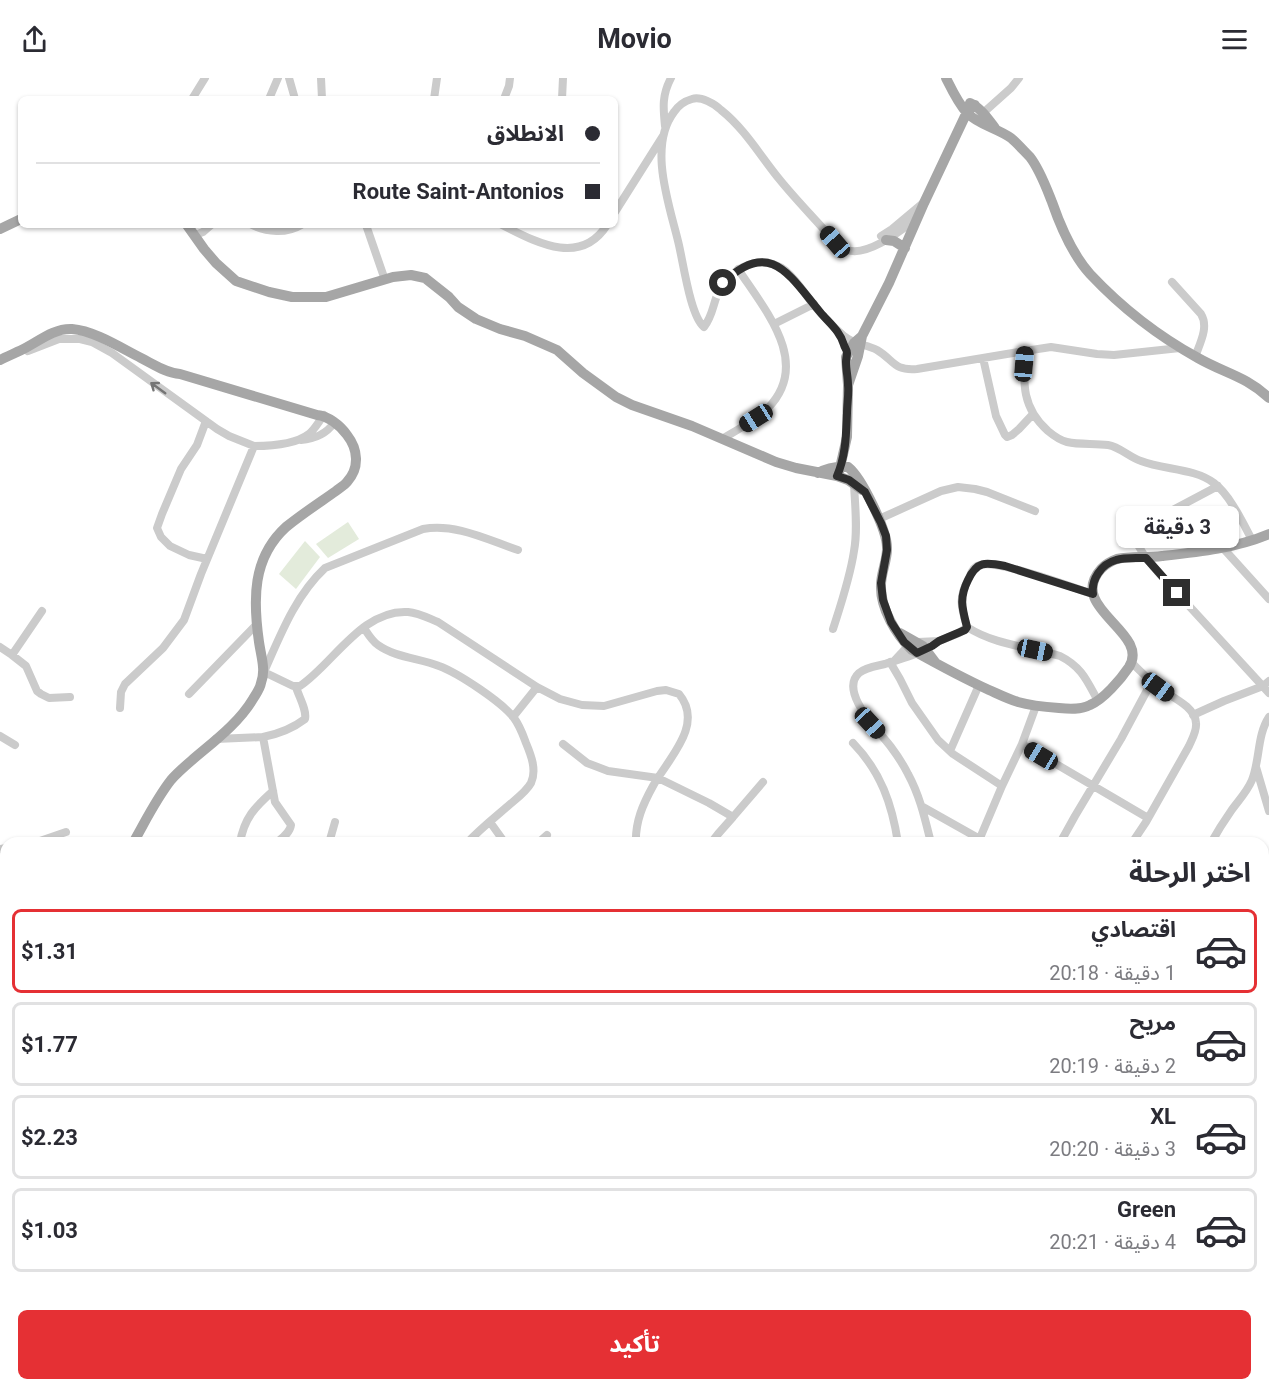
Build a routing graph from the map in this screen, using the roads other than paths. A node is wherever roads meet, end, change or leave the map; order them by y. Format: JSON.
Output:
{"nodes":[{"id":1,"x":205,"y":78,"type":"edge"},
{"id":2,"x":278,"y":78,"type":"edge"},
{"id":3,"x":289,"y":78,"type":"edge"},
{"id":4,"x":321,"y":78,"type":"edge"},
{"id":5,"x":437,"y":78,"type":"edge"},
{"id":6,"x":510,"y":78,"type":"edge"},
{"id":7,"x":563,"y":78,"type":"edge"},
{"id":8,"x":671,"y":78,"type":"edge"},
{"id":9,"x":946,"y":78,"type":"edge"},
{"id":10,"x":1018,"y":78,"type":"edge"},
{"id":11,"x":194,"y":96,"type":"edge"},
{"id":12,"x":270,"y":96,"type":"edge"},
{"id":13,"x":294,"y":96,"type":"edge"},
{"id":14,"x":322,"y":96,"type":"edge"},
{"id":15,"x":434,"y":96,"type":"edge"},
{"id":16,"x":505,"y":96,"type":"edge"},
{"id":17,"x":562,"y":96,"type":"edge"},
{"id":18,"x":1000,"y":98,"type":"junction"},
{"id":19,"x":971,"y":109,"type":"junction"},
{"id":20,"x":980,"y":117,"type":"junction"},
{"id":21,"x":664,"y":131,"type":"junction"},
{"id":22,"x":958,"y":131,"type":"junction"},
{"id":23,"x":924,"y":203,"type":"junction"},
{"id":24,"x":618,"y":207,"type":"edge"},
{"id":25,"x":917,"y":218,"type":"junction"},
{"id":26,"x":18,"y":221,"type":"edge"},
{"id":27,"x":189,"y":228,"type":"edge"},
{"id":28,"x":208,"y":228,"type":"edge"},
{"id":29,"x":263,"y":228,"type":"edge"},
{"id":30,"x":296,"y":228,"type":"edge"},
{"id":31,"x":367,"y":228,"type":"edge"},
{"id":32,"x":508,"y":228,"type":"edge"},
{"id":33,"x":605,"y":228,"type":"edge"},
{"id":34,"x":0,"y":230,"type":"edge"},
{"id":35,"x":195,"y":235,"type":"junction"},
{"id":36,"x":886,"y":240,"type":"junction"},
{"id":37,"x":835,"y":242,"type":"junction"},
{"id":38,"x":904,"y":248,"type":"junction"},
{"id":39,"x":738,"y":269,"type":"junction"},
{"id":40,"x":385,"y":280,"type":"junction"},
{"id":41,"x":1172,"y":282,"type":"dead end"},
{"id":42,"x":813,"y":304,"type":"junction"},
{"id":43,"x":774,"y":324,"type":"junction"},
{"id":44,"x":839,"y":331,"type":"junction"},
{"id":45,"x":859,"y":341,"type":"junction"},
{"id":46,"x":1180,"y":348,"type":"junction"},
{"id":47,"x":1026,"y":351,"type":"junction"},
{"id":48,"x":847,"y":352,"type":"junction"},
{"id":49,"x":7,"y":357,"type":"edge"},
{"id":50,"x":1195,"y":357,"type":"junction"},
{"id":51,"x":858,"y":358,"type":"junction"},
{"id":52,"x":983,"y":358,"type":"junction"},
{"id":53,"x":848,"y":385,"type":"junction"},
{"id":54,"x":1269,"y":398,"type":"edge"},
{"id":55,"x":1033,"y":414,"type":"junction"},
{"id":56,"x":320,"y":417,"type":"junction"},
{"id":57,"x":206,"y":422,"type":"junction"},
{"id":58,"x":332,"y":425,"type":"junction"},
{"id":59,"x":722,"y":439,"type":"junction"},
{"id":60,"x":295,"y":440,"type":"junction"},
{"id":61,"x":254,"y":446,"type":"junction"},
{"id":62,"x":846,"y":475,"type":"junction"},
{"id":63,"x":1218,"y":486,"type":"junction"},
{"id":64,"x":1035,"y":511,"type":"dead end"},
{"id":65,"x":879,"y":519,"type":"junction"},
{"id":66,"x":1269,"y":534,"type":"edge"},
{"id":67,"x":1252,"y":540,"type":"junction"},
{"id":68,"x":1222,"y":548,"type":"junction"},
{"id":69,"x":518,"y":550,"type":"dead end"},
{"id":70,"x":1146,"y":558,"type":"junction"},
{"id":71,"x":207,"y":559,"type":"junction"},
{"id":72,"x":1093,"y":594,"type":"junction"},
{"id":73,"x":1269,"y":599,"type":"edge"},
{"id":74,"x":42,"y":611,"type":"dead end"},
{"id":75,"x":257,"y":624,"type":"junction"},
{"id":76,"x":967,"y":627,"type":"junction"},
{"id":77,"x":364,"y":628,"type":"junction"},
{"id":78,"x":833,"y":629,"type":"dead end"},
{"id":79,"x":0,"y":647,"type":"edge"},
{"id":80,"x":917,"y":647,"type":"junction"},
{"id":81,"x":12,"y":655,"type":"junction"},
{"id":82,"x":892,"y":661,"type":"junction"},
{"id":83,"x":1131,"y":662,"type":"junction"},
{"id":84,"x":264,"y":672,"type":"junction"},
{"id":85,"x":1152,"y":681,"type":"junction"},
{"id":86,"x":979,"y":686,"type":"junction"},
{"id":87,"x":296,"y":687,"type":"junction"},
{"id":88,"x":537,"y":687,"type":"junction"},
{"id":89,"x":1267,"y":687,"type":"edge"},
{"id":90,"x":189,"y":694,"type":"dead end"},
{"id":91,"x":70,"y":697,"type":"dead end"},
{"id":92,"x":1098,"y":701,"type":"junction"},
{"id":93,"x":1036,"y":706,"type":"junction"},
{"id":94,"x":120,"y":708,"type":"dead end"},
{"id":95,"x":1193,"y":715,"type":"junction"},
{"id":96,"x":513,"y":717,"type":"junction"},
{"id":97,"x":1269,"y":717,"type":"edge"},
{"id":98,"x":0,"y":736,"type":"edge"},
{"id":99,"x":263,"y":737,"type":"junction"},
{"id":100,"x":216,"y":739,"type":"junction"},
{"id":101,"x":853,"y":743,"type":"dead end"},
{"id":102,"x":563,"y":744,"type":"dead end"},
{"id":103,"x":1022,"y":744,"type":"junction"},
{"id":104,"x":15,"y":745,"type":"dead end"},
{"id":105,"x":950,"y":751,"type":"junction"},
{"id":106,"x":1256,"y":766,"type":"junction"},
{"id":107,"x":657,"y":778,"type":"junction"},
{"id":108,"x":763,"y":782,"type":"dead end"},
{"id":109,"x":1002,"y":786,"type":"junction"},
{"id":110,"x":1093,"y":786,"type":"junction"},
{"id":111,"x":273,"y":790,"type":"junction"},
{"id":112,"x":923,"y":807,"type":"junction"},
{"id":113,"x":1269,"y":811,"type":"edge"},
{"id":114,"x":733,"y":817,"type":"junction"},
{"id":115,"x":1148,"y":818,"type":"junction"},
{"id":116,"x":335,"y":822,"type":"dead end"},
{"id":117,"x":490,"y":822,"type":"junction"},
{"id":118,"x":66,"y":832,"type":"dead end"},
{"id":119,"x":547,"y":835,"type":"dead end"},
{"id":120,"x":51,"y":837,"type":"edge"},
{"id":121,"x":136,"y":837,"type":"edge"},
{"id":122,"x":241,"y":837,"type":"edge"},
{"id":123,"x":283,"y":837,"type":"edge"},
{"id":124,"x":331,"y":837,"type":"edge"},
{"id":125,"x":473,"y":837,"type":"edge"},
{"id":126,"x":501,"y":837,"type":"edge"},
{"id":127,"x":545,"y":837,"type":"edge"},
{"id":128,"x":636,"y":837,"type":"edge"},
{"id":129,"x":716,"y":837,"type":"edge"},
{"id":130,"x":897,"y":837,"type":"edge"},
{"id":131,"x":930,"y":837,"type":"edge"},
{"id":132,"x":977,"y":837,"type":"edge"},
{"id":133,"x":985,"y":837,"type":"edge"},
{"id":134,"x":1063,"y":837,"type":"edge"},
{"id":135,"x":1136,"y":837,"type":"edge"},
{"id":136,"x":1214,"y":837,"type":"edge"}],
"edges":[{"from":1,"to":11,"type":"street"},
{"from":2,"to":12,"type":"street"},
{"from":3,"to":13,"type":"street"},
{"from":4,"to":14,"type":"street"},
{"from":5,"to":15,"type":"street"},
{"from":6,"to":16,"type":"street"},
{"from":7,"to":17,"type":"street"},
{"from":8,"to":21,"type":"street"},
{"from":9,"to":19,"type":"main road"},
{"from":10,"to":18,"type":"street"},
{"from":18,"to":19,"type":"street"},
{"from":18,"to":20,"type":"street"},
{"from":19,"to":20,"type":"main road"},
{"from":19,"to":22,"type":"main road"},
{"from":20,"to":22,"type":"main road"},
{"from":20,"to":46,"type":"main road"},
{"from":21,"to":24,"type":"street"},
{"from":21,"to":37,"type":"street"},
{"from":21,"to":39,"type":"street"},
{"from":22,"to":23,"type":"main road"},
{"from":23,"to":25,"type":"main road"},
{"from":23,"to":37,"type":"street"},
{"from":25,"to":36,"type":"street"},
{"from":25,"to":38,"type":"main road"},
{"from":26,"to":34,"type":"main road"},
{"from":27,"to":35,"type":"main road"},
{"from":28,"to":35,"type":"street"},
{"from":29,"to":30,"type":"street"},
{"from":31,"to":40,"type":"street"},
{"from":32,"to":33,"type":"street"},
{"from":35,"to":40,"type":"main road"},
{"from":36,"to":37,"type":"street"},
{"from":36,"to":38,"type":"main road"},
{"from":38,"to":45,"type":"main road"},
{"from":39,"to":42,"type":"street"},
{"from":39,"to":43,"type":"street"},
{"from":40,"to":59,"type":"main road"},
{"from":41,"to":50,"type":"street"},
{"from":42,"to":43,"type":"street"},
{"from":42,"to":44,"type":"street"},
{"from":43,"to":59,"type":"street"},
{"from":44,"to":45,"type":"street"},
{"from":44,"to":48,"type":"street"},
{"from":45,"to":48,"type":"main road"},
{"from":45,"to":51,"type":"main road"},
{"from":45,"to":52,"type":"street"},
{"from":46,"to":47,"type":"street"},
{"from":46,"to":50,"type":"main road"},
{"from":47,"to":52,"type":"street"},
{"from":47,"to":55,"type":"street"},
{"from":48,"to":51,"type":"street"},
{"from":48,"to":53,"type":"main road"},
{"from":49,"to":56,"type":"main road"},
{"from":57,"to":49,"type":"street","one_way":true},
{"from":50,"to":54,"type":"main road"},
{"from":51,"to":53,"type":"main road"},
{"from":52,"to":55,"type":"street"},
{"from":53,"to":62,"type":"main road"},
{"from":55,"to":63,"type":"street"},
{"from":56,"to":58,"type":"main road"},
{"from":56,"to":60,"type":"street"},
{"from":57,"to":61,"type":"street"},
{"from":57,"to":71,"type":"street"},
{"from":58,"to":60,"type":"street"},
{"from":58,"to":75,"type":"main road"},
{"from":59,"to":62,"type":"main road"},
{"from":60,"to":61,"type":"street"},
{"from":61,"to":71,"type":"street"},
{"from":62,"to":65,"type":"main road"},
{"from":62,"to":78,"type":"street"},
{"from":63,"to":67,"type":"street"},
{"from":63,"to":70,"type":"street"},
{"from":64,"to":65,"type":"street"},
{"from":65,"to":80,"type":"main road"},
{"from":66,"to":67,"type":"main road"},
{"from":67,"to":68,"type":"main road"},
{"from":68,"to":70,"type":"main road"},
{"from":68,"to":73,"type":"street"},
{"from":69,"to":84,"type":"street"},
{"from":70,"to":72,"type":"main road"},
{"from":70,"to":89,"type":"street"},
{"from":71,"to":94,"type":"street"},
{"from":72,"to":76,"type":"street"},
{"from":72,"to":83,"type":"main road"},
{"from":74,"to":81,"type":"street"},
{"from":75,"to":84,"type":"main road"},
{"from":75,"to":90,"type":"street"},
{"from":76,"to":80,"type":"street"},
{"from":76,"to":92,"type":"street"},
{"from":77,"to":87,"type":"street"},
{"from":77,"to":88,"type":"street"},
{"from":77,"to":96,"type":"street"},
{"from":79,"to":81,"type":"street"},
{"from":80,"to":82,"type":"street"},
{"from":80,"to":86,"type":"main road"},
{"from":81,"to":91,"type":"street"},
{"from":82,"to":105,"type":"street"},
{"from":82,"to":112,"type":"street"},
{"from":83,"to":85,"type":"street"},
{"from":83,"to":92,"type":"main road"},
{"from":84,"to":87,"type":"street"},
{"from":84,"to":100,"type":"main road"},
{"from":85,"to":95,"type":"street"},
{"from":85,"to":110,"type":"street"},
{"from":86,"to":93,"type":"main road"},
{"from":86,"to":105,"type":"street"},
{"from":87,"to":99,"type":"street"},
{"from":88,"to":96,"type":"street"},
{"from":88,"to":107,"type":"street"},
{"from":89,"to":95,"type":"street"},
{"from":92,"to":93,"type":"main road"},
{"from":93,"to":103,"type":"street"},
{"from":95,"to":115,"type":"street"},
{"from":96,"to":117,"type":"street"},
{"from":97,"to":106,"type":"street"},
{"from":98,"to":104,"type":"street"},
{"from":99,"to":100,"type":"street"},
{"from":99,"to":111,"type":"street"},
{"from":100,"to":121,"type":"main road"},
{"from":101,"to":130,"type":"street"},
{"from":102,"to":107,"type":"street"},
{"from":103,"to":109,"type":"street"},
{"from":103,"to":110,"type":"street"},
{"from":105,"to":109,"type":"street"},
{"from":106,"to":113,"type":"street"},
{"from":106,"to":136,"type":"street"},
{"from":107,"to":114,"type":"street"},
{"from":107,"to":128,"type":"street"},
{"from":108,"to":114,"type":"street"},
{"from":109,"to":133,"type":"street"},
{"from":110,"to":115,"type":"street"},
{"from":110,"to":134,"type":"street"},
{"from":111,"to":122,"type":"street"},
{"from":111,"to":123,"type":"street"},
{"from":112,"to":131,"type":"street"},
{"from":112,"to":132,"type":"street"},
{"from":114,"to":129,"type":"street"},
{"from":115,"to":135,"type":"street"},
{"from":116,"to":124,"type":"street"},
{"from":117,"to":125,"type":"street"},
{"from":117,"to":126,"type":"street"},
{"from":118,"to":120,"type":"street"},
{"from":119,"to":127,"type":"street"}]}
